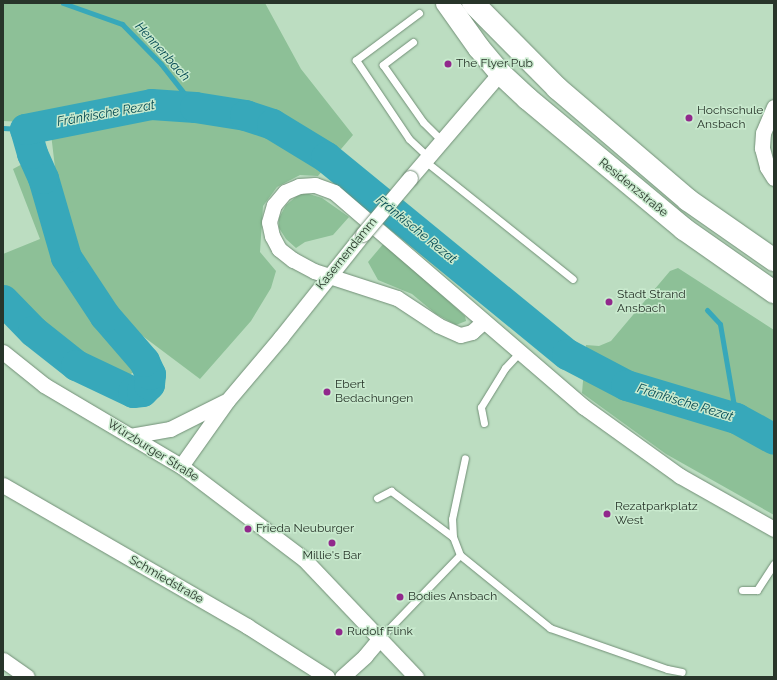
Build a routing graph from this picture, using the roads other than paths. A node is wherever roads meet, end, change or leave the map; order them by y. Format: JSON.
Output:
{"nodes":[{"id":1,"x":447,"y":3,"type":"edge"},
{"id":2,"x":472,"y":3,"type":"edge"},
{"id":3,"x":420,"y":13,"type":"dead end"},
{"id":4,"x":413,"y":42,"type":"dead end"},
{"id":5,"x":521,"y":52,"type":"junction"},
{"id":6,"x":500,"y":72,"type":"junction"},
{"id":7,"x":774,"y":107,"type":"edge"},
{"id":8,"x":442,"y":141,"type":"junction"},
{"id":9,"x":426,"y":159,"type":"junction"},
{"id":10,"x":774,"y":178,"type":"edge"},
{"id":11,"x":774,"y":260,"type":"edge"},
{"id":12,"x":330,"y":276,"type":"junction"},
{"id":13,"x":573,"y":279,"type":"dead end"},
{"id":14,"x":774,"y":292,"type":"edge"},
{"id":15,"x":483,"y":322,"type":"junction"},
{"id":16,"x":3,"y":352,"type":"edge"},
{"id":17,"x":520,"y":352,"type":"junction"},
{"id":18,"x":227,"y":401,"type":"junction"},
{"id":19,"x":484,"y":423,"type":"dead end"},
{"id":20,"x":130,"y":436,"type":"junction"},
{"id":21,"x":465,"y":458,"type":"dead end"},
{"id":22,"x":181,"y":466,"type":"junction"},
{"id":23,"x":3,"y":485,"type":"edge"},
{"id":24,"x":376,"y":498,"type":"dead end"},
{"id":25,"x":774,"y":529,"type":"edge"},
{"id":26,"x":453,"y":537,"type":"junction"},
{"id":27,"x":460,"y":555,"type":"junction"},
{"id":28,"x":774,"y":564,"type":"edge"},
{"id":29,"x":742,"y":590,"type":"dead end"},
{"id":30,"x":380,"y":638,"type":"junction"},
{"id":31,"x":3,"y":660,"type":"edge"},
{"id":32,"x":682,"y":672,"type":"dead end"},
{"id":33,"x":27,"y":677,"type":"edge"},
{"id":34,"x":327,"y":677,"type":"edge"},
{"id":35,"x":342,"y":677,"type":"edge"},
{"id":36,"x":416,"y":677,"type":"edge"}],
"edges":[{"from":1,"to":6,"type":"main road","name":"Residenzstraße"},
{"from":2,"to":5,"type":"main road","name":"Residenzstraße"},
{"from":3,"to":9,"type":"lane"},
{"from":4,"to":8,"type":"lane"},
{"from":5,"to":6,"type":"main road"},
{"from":5,"to":11,"type":"main road","name":"Residenzstraße"},
{"from":6,"to":8,"type":"street","name":"Kasernendamm"},
{"from":6,"to":14,"type":"main road","name":"Residenzstraße"},
{"from":7,"to":10,"type":"street"},
{"from":8,"to":9,"type":"street","name":"Kasernendamm"},
{"from":9,"to":12,"type":"street","name":"Kasernendamm","bridge":true},
{"from":9,"to":13,"type":"lane"},
{"from":12,"to":15,"type":"street"},
{"from":12,"to":15,"type":"street"},
{"from":12,"to":18,"type":"street","name":"Kasernendamm"},
{"from":15,"to":17,"type":"street"},
{"from":16,"to":20,"type":"street","name":"Würzburger Straße"},
{"from":17,"to":19,"type":"lane"},
{"from":17,"to":25,"type":"street"},
{"from":18,"to":20,"type":"street","name":"Kasernendamm"},
{"from":18,"to":22,"type":"street","name":"Kasernendamm"},
{"from":20,"to":22,"type":"street","name":"Würzburger Straße"},
{"from":21,"to":26,"type":"lane"},
{"from":22,"to":30,"type":"street","name":"Würzburger Straße"},
{"from":23,"to":34,"type":"street","name":"Schmiedstraße"},
{"from":24,"to":26,"type":"lane"},
{"from":26,"to":27,"type":"lane"},
{"from":27,"to":30,"type":"lane"},
{"from":27,"to":32,"type":"lane"},
{"from":28,"to":29,"type":"lane"},
{"from":30,"to":35,"type":"street"},
{"from":30,"to":36,"type":"street","name":"Würzburger Straße"},
{"from":31,"to":33,"type":"street"}]}
